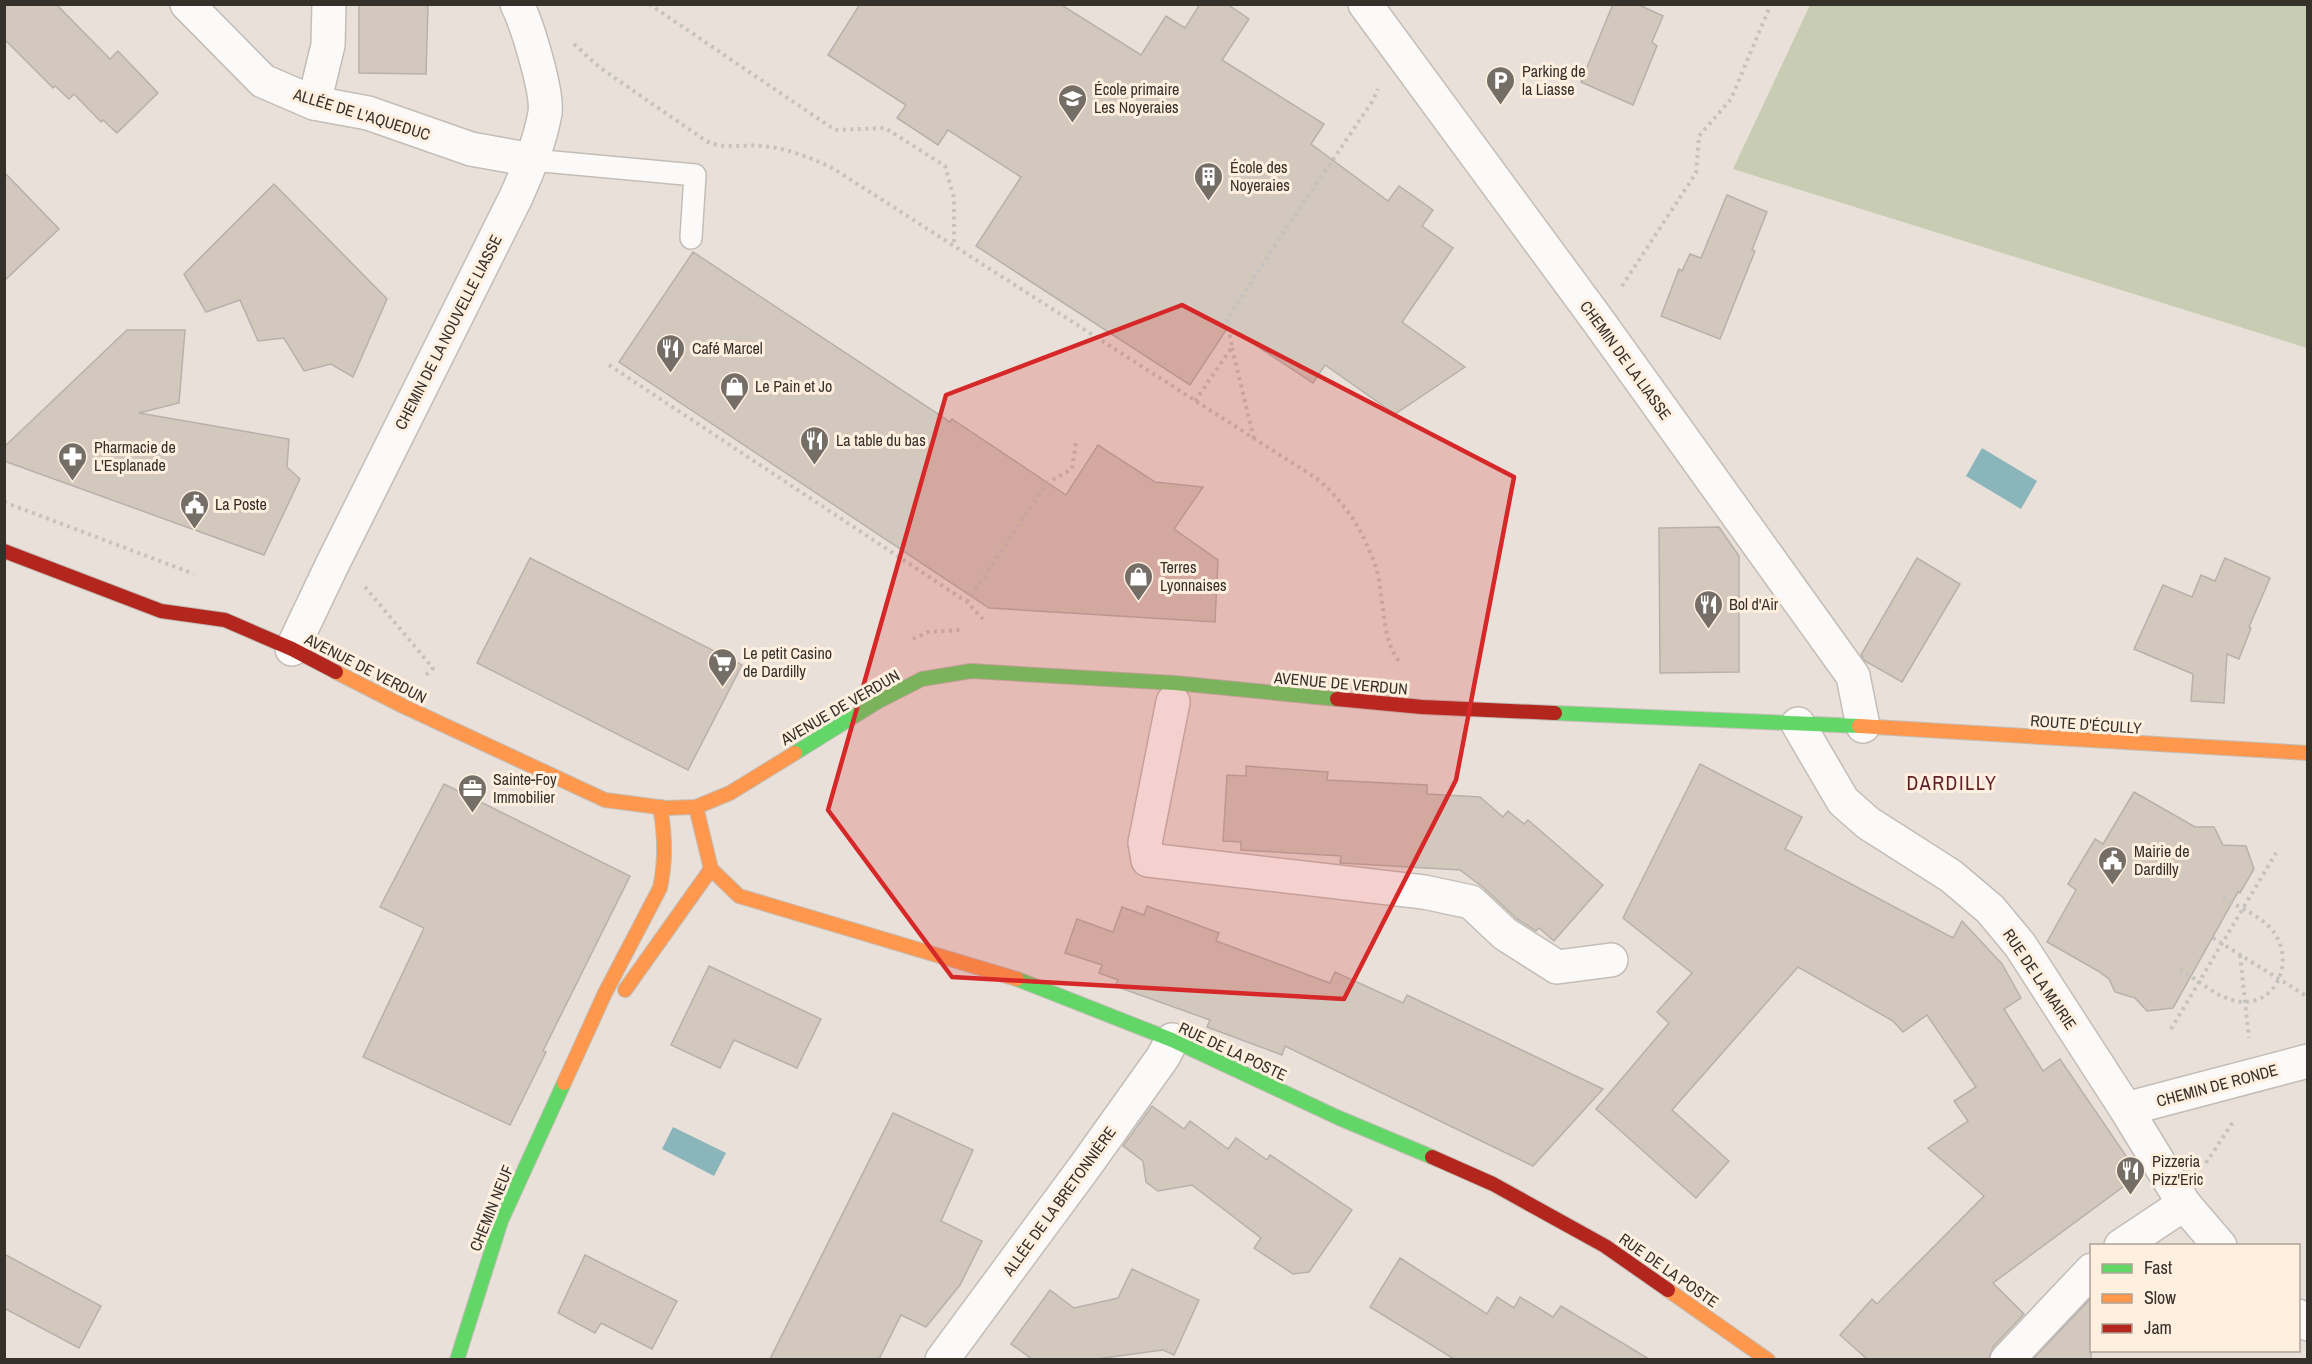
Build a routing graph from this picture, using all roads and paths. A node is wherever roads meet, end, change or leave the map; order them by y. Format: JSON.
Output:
{"nodes":[{"id":1,"x":187,"y":4,"type":"edge"},
{"id":2,"x":329,"y":4,"type":"edge"},
{"id":3,"x":517,"y":4,"type":"edge"},
{"id":4,"x":649,"y":4,"type":"edge"},
{"id":5,"x":1365,"y":4,"type":"edge"},
{"id":6,"x":1771,"y":4,"type":"edge"},
{"id":7,"x":570,"y":39,"type":"dead end"},
{"id":8,"x":1381,"y":82,"type":"dead end"},
{"id":9,"x":314,"y":103,"type":"junction"},
{"id":10,"x":532,"y":160,"type":"junction"},
{"id":11,"x":691,"y":238,"type":"dead end"},
{"id":12,"x":954,"y":246,"type":"junction"},
{"id":13,"x":1599,"y":322,"type":"junction"},
{"id":14,"x":1232,"y":347,"type":"junction"},
{"id":15,"x":609,"y":365,"type":"dead end"},
{"id":16,"x":1195,"y":401,"type":"junction"},
{"id":17,"x":1254,"y":439,"type":"junction"},
{"id":18,"x":1076,"y":442,"type":"dead end"},
{"id":19,"x":4,"y":502,"type":"edge"},
{"id":20,"x":4,"y":550,"type":"edge"},
{"id":21,"x":198,"y":575,"type":"dead end"},
{"id":22,"x":361,"y":582,"type":"dead end"},
{"id":23,"x":967,"y":602,"type":"junction"},
{"id":24,"x":983,"y":619,"type":"dead end"},
{"id":25,"x":964,"y":630,"type":"dead end"},
{"id":26,"x":908,"y":641,"type":"dead end"},
{"id":27,"x":292,"y":649,"type":"junction"},
{"id":28,"x":1407,"y":669,"type":"dead end"},
{"id":29,"x":418,"y":682,"type":"dead end"},
{"id":30,"x":1173,"y":702,"type":"dead end"},
{"id":31,"x":1798,"y":724,"type":"junction"},
{"id":32,"x":1863,"y":726,"type":"junction"},
{"id":33,"x":2307,"y":753,"type":"edge"},
{"id":34,"x":660,"y":807,"type":"junction"},
{"id":35,"x":696,"y":807,"type":"junction"},
{"id":36,"x":2276,"y":853,"type":"dead end"},
{"id":37,"x":711,"y":869,"type":"junction"},
{"id":38,"x":2223,"y":898,"type":"dead end"},
{"id":39,"x":2242,"y":909,"type":"junction"},
{"id":40,"x":2213,"y":938,"type":"dead end"},
{"id":41,"x":2222,"y":944,"type":"junction"},
{"id":42,"x":2240,"y":955,"type":"junction"},
{"id":43,"x":1611,"y":960,"type":"dead end"},
{"id":44,"x":2180,"y":969,"type":"dead end"},
{"id":45,"x":2279,"y":980,"type":"junction"},
{"id":46,"x":2199,"y":981,"type":"junction"},
{"id":47,"x":2307,"y":997,"type":"edge"},
{"id":48,"x":2245,"y":1001,"type":"junction"},
{"id":49,"x":2171,"y":1029,"type":"dead end"},
{"id":50,"x":1172,"y":1040,"type":"junction"},
{"id":51,"x":2307,"y":1061,"type":"edge"},
{"id":52,"x":568,"y":1073,"type":"junction"},
{"id":53,"x":2253,"y":1075,"type":"junction"},
{"id":54,"x":2126,"y":1109,"type":"junction"},
{"id":55,"x":2178,"y":1194,"type":"junction"},
{"id":56,"x":2122,"y":1244,"type":"edge"},
{"id":57,"x":2219,"y":1244,"type":"edge"},
{"id":58,"x":2090,"y":1271,"type":"edge"},
{"id":59,"x":457,"y":1359,"type":"edge"},
{"id":60,"x":942,"y":1359,"type":"edge"},
{"id":61,"x":1768,"y":1359,"type":"edge"},
{"id":62,"x":2007,"y":1359,"type":"edge"}],
"edges":[{"from":1,"to":9,"type":"street","name":"ALLÉE DE L'AQUEDUC"},
{"from":2,"to":9,"type":"street"},
{"from":3,"to":10,"type":"street","name":"CHEMIN DE LA NOUVELLE LIASSE"},
{"from":4,"to":12,"type":"path"},
{"from":5,"to":13,"type":"street","name":"CHEMIN DE LA LIASSE"},
{"from":6,"to":13,"type":"path"},
{"from":7,"to":12,"type":"path"},
{"from":8,"to":14,"type":"path"},
{"from":9,"to":10,"type":"street","name":"ALLÉE DE L'AQUEDUC"},
{"from":10,"to":11,"type":"lane"},
{"from":10,"to":27,"type":"street","name":"CHEMIN DE LA NOUVELLE LIASSE"},
{"from":12,"to":16,"type":"path"},
{"from":13,"to":32,"type":"street","name":"CHEMIN DE LA LIASSE"},
{"from":14,"to":16,"type":"path"},
{"from":14,"to":17,"type":"path"},
{"from":15,"to":23,"type":"path"},
{"from":16,"to":17,"type":"path"},
{"from":17,"to":28,"type":"path"},
{"from":18,"to":23,"type":"path"},
{"from":19,"to":21,"type":"path"},
{"from":20,"to":27,"type":"street","name":"AVENUE DE VERDUN"},
{"from":22,"to":29,"type":"path"},
{"from":23,"to":24,"type":"path"},
{"from":25,"to":26,"type":"path"},
{"from":27,"to":34,"type":"street","name":"AVENUE DE VERDUN"},
{"from":30,"to":43,"type":"street"},
{"from":31,"to":32,"type":"street","name":"AVENUE DE VERDUN"},
{"from":31,"to":35,"type":"street","name":"AVENUE DE VERDUN"},
{"from":31,"to":54,"type":"street","name":"RUE DE LA MAIRIE"},
{"from":32,"to":33,"type":"street","name":"ROUTE D'ÉCULLY"},
{"from":34,"to":35,"type":"street","name":"AVENUE DE VERDUN"},
{"from":34,"to":52,"type":"street","name":"CHEMIN NEUF"},
{"from":35,"to":37,"type":"street"},
{"from":36,"to":39,"type":"path"},
{"from":37,"to":50,"type":"street","name":"RUE DE LA POSTE"},
{"from":37,"to":52,"type":"street","name":"CHEMIN NEUF"},
{"from":38,"to":39,"type":"path"},
{"from":39,"to":41,"type":"path"},
{"from":39,"to":45,"type":"path"},
{"from":40,"to":41,"type":"path"},
{"from":41,"to":42,"type":"path"},
{"from":41,"to":46,"type":"path"},
{"from":42,"to":45,"type":"path"},
{"from":42,"to":48,"type":"path"},
{"from":44,"to":46,"type":"path"},
{"from":45,"to":47,"type":"path"},
{"from":45,"to":48,"type":"path"},
{"from":46,"to":48,"type":"path"},
{"from":46,"to":49,"type":"path"},
{"from":48,"to":53,"type":"path"},
{"from":50,"to":60,"type":"street","name":"ALLÉE DE LA BRETONNIÈRE"},
{"from":50,"to":61,"type":"street","name":"RUE DE LA POSTE"},
{"from":51,"to":53,"type":"street","name":"CHEMIN DE RONDE"},
{"from":52,"to":59,"type":"street","name":"CHEMIN NEUF"},
{"from":53,"to":54,"type":"street","name":"CHEMIN DE RONDE"},
{"from":53,"to":55,"type":"path"},
{"from":54,"to":55,"type":"street","name":"RUE DE LA MAIRIE"},
{"from":55,"to":56,"type":"street"},
{"from":55,"to":57,"type":"street","name":"RUE DE LA MAIRIE"},
{"from":58,"to":62,"type":"street"}]}
